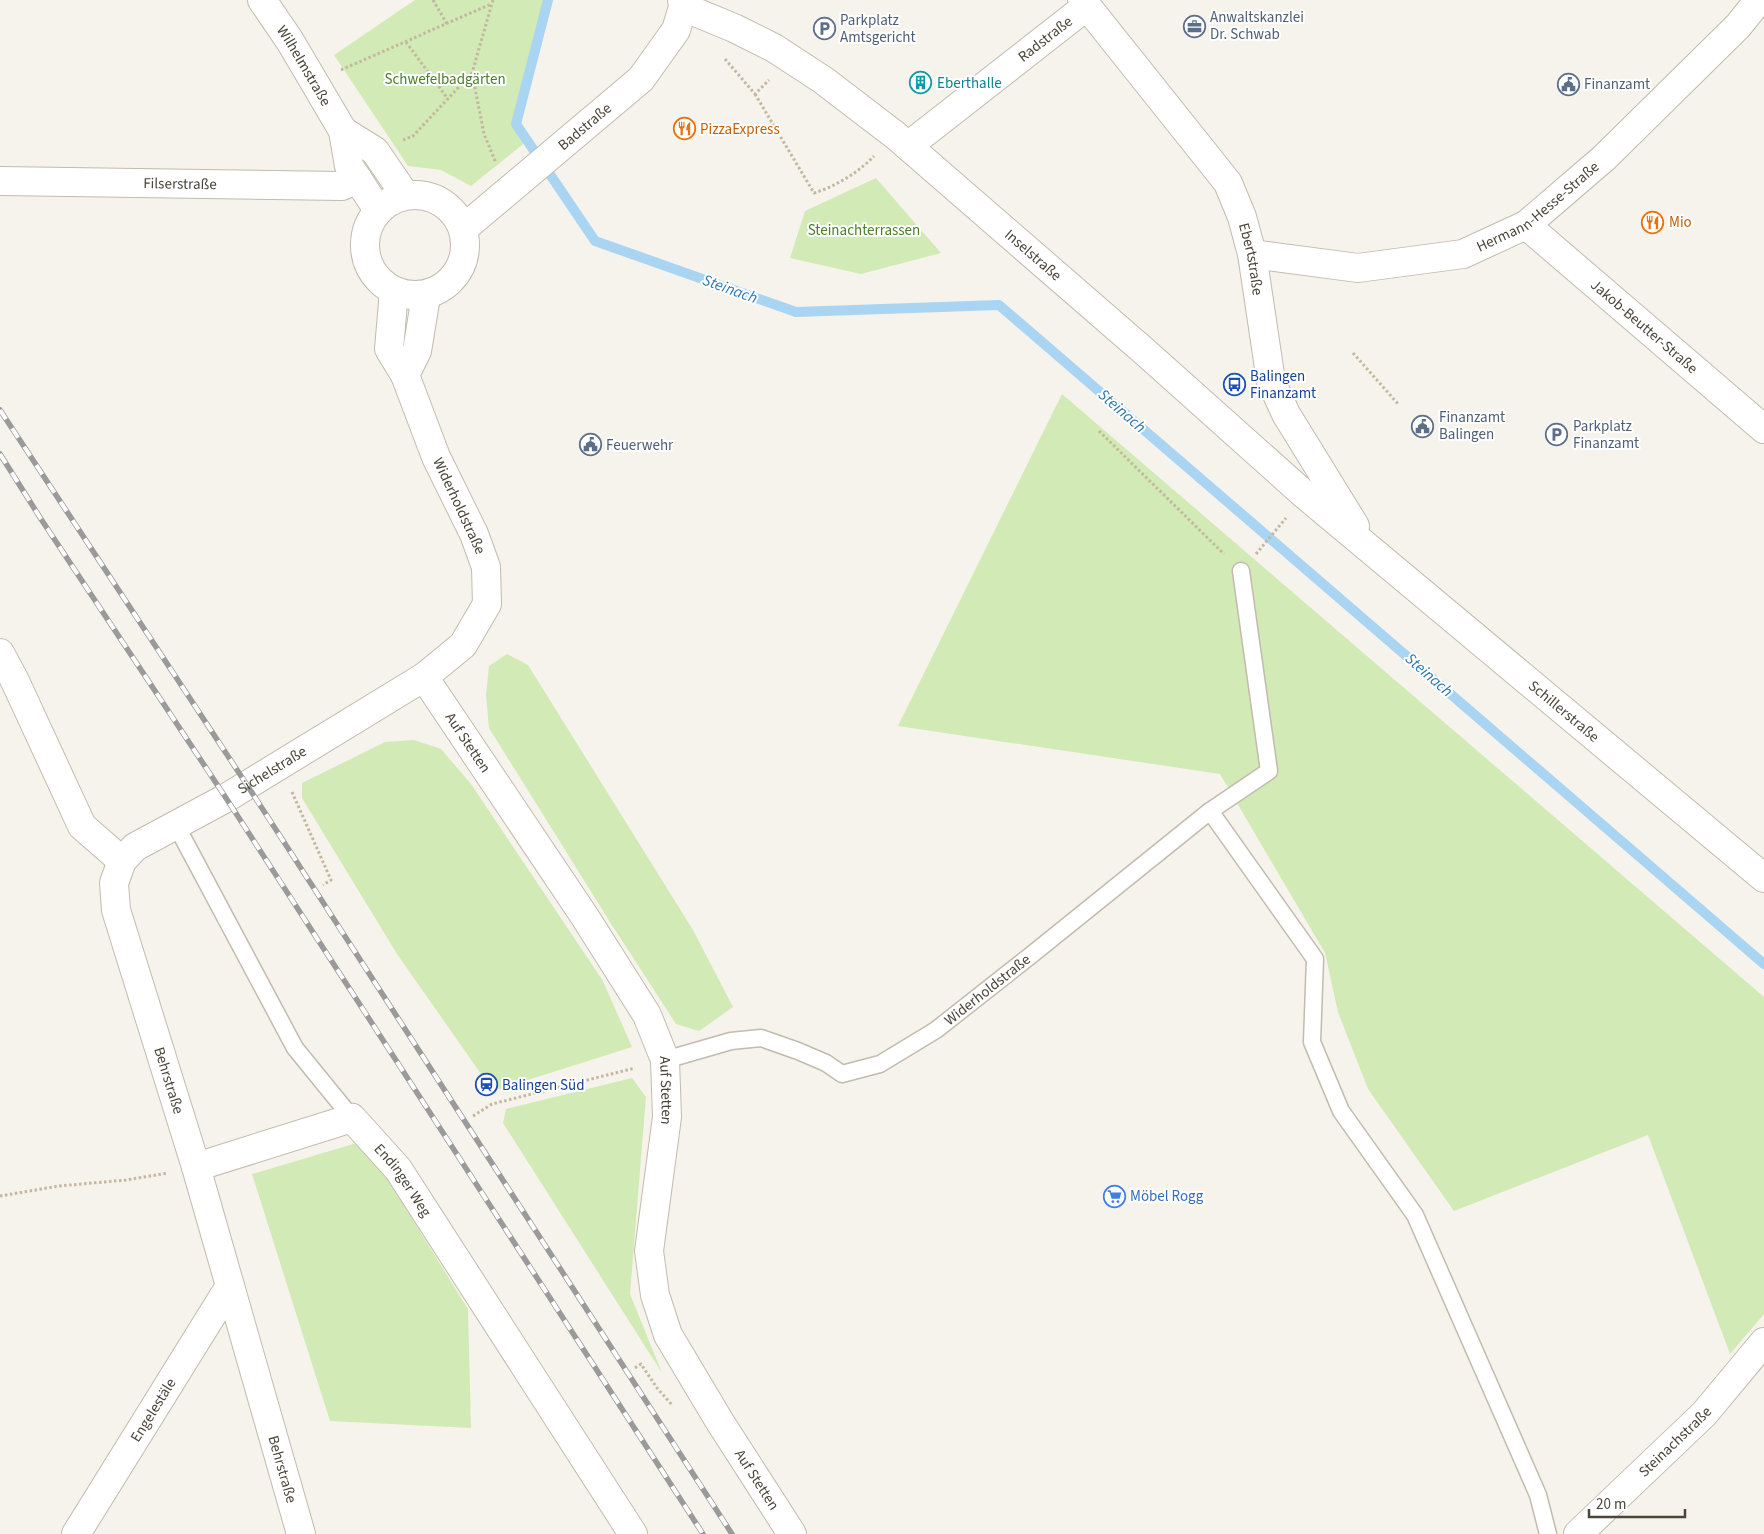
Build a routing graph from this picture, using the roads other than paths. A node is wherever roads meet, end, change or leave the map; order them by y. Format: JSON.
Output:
{"nodes":[{"id":1,"x":262,"y":0,"type":"edge"},
{"id":2,"x":1759,"y":0,"type":"edge"},
{"id":3,"x":1084,"y":3,"type":"edge"},
{"id":4,"x":683,"y":4,"type":"edge"},
{"id":5,"x":343,"y":132,"type":"junction"},
{"id":6,"x":908,"y":146,"type":"junction"},
{"id":7,"x":358,"y":178,"type":"junction"},
{"id":8,"x":0,"y":181,"type":"edge"},
{"id":9,"x":405,"y":195,"type":"junction"},
{"id":10,"x":378,"y":210,"type":"junction"},
{"id":11,"x":1526,"y":225,"type":"junction"},
{"id":12,"x":463,"y":229,"type":"junction"},
{"id":13,"x":1252,"y":254,"type":"junction"},
{"id":14,"x":394,"y":291,"type":"junction"},
{"id":15,"x":426,"y":296,"type":"junction"},
{"id":16,"x":405,"y":375,"type":"junction"},
{"id":17,"x":1764,"y":429,"type":"edge"},
{"id":18,"x":1366,"y":545,"type":"junction"},
{"id":19,"x":1241,"y":570,"type":"road end"},
{"id":20,"x":0,"y":653,"type":"edge"},
{"id":21,"x":424,"y":677,"type":"junction"},
{"id":22,"x":1210,"y":811,"type":"junction"},
{"id":23,"x":176,"y":825,"type":"junction"},
{"id":24,"x":122,"y":861,"type":"junction"},
{"id":25,"x":1764,"y":878,"type":"edge"},
{"id":26,"x":665,"y":1060,"type":"junction"},
{"id":27,"x":352,"y":1118,"type":"junction"},
{"id":28,"x":196,"y":1167,"type":"junction"},
{"id":29,"x":230,"y":1286,"type":"junction"},
{"id":30,"x":1764,"y":1342,"type":"edge"},
{"id":31,"x":76,"y":1534,"type":"edge"},
{"id":32,"x":301,"y":1534,"type":"edge"},
{"id":33,"x":634,"y":1534,"type":"edge"},
{"id":34,"x":792,"y":1534,"type":"edge"},
{"id":35,"x":1548,"y":1534,"type":"edge"},
{"id":36,"x":1578,"y":1534,"type":"edge"}],
"edges":[{"from":1,"to":5,"type":"street","name":"Wilhelmstraße"},
{"from":2,"to":11,"type":"street","name":"Hermann-Hesse-Straße"},
{"from":3,"to":6,"type":"street","name":"Radstraße"},
{"from":3,"to":13,"type":"street","name":"Ebertstraße"},
{"from":4,"to":6,"type":"street","name":"Inselstraße"},
{"from":4,"to":12,"type":"street","name":"Badstraße"},
{"from":5,"to":7,"type":"street","name":"Wilhelmstraße"},
{"from":5,"to":9,"type":"street","name":"Wilhelmstraße"},
{"from":6,"to":18,"type":"street","name":"Inselstraße"},
{"from":7,"to":8,"type":"street","name":"Filserstraße"},
{"from":7,"to":10,"type":"street","name":"Wilhelmstraße"},
{"from":9,"to":10,"type":"street"},
{"from":9,"to":12,"type":"street"},
{"from":10,"to":14,"type":"street"},
{"from":11,"to":13,"type":"street","name":"Hermann-Hesse-Straße"},
{"from":11,"to":17,"type":"street","name":"Jakob-Beutter-Straße"},
{"from":12,"to":15,"type":"street"},
{"from":13,"to":18,"type":"street","name":"Ebertstraße"},
{"from":14,"to":15,"type":"street"},
{"from":14,"to":16,"type":"street","name":"Widerholdstraße"},
{"from":15,"to":16,"type":"street"},
{"from":16,"to":21,"type":"street","name":"Widerholdstraße"},
{"from":18,"to":25,"type":"street","name":"Schillerstraße"},
{"from":19,"to":22,"type":"lane","name":"Widerholdstraße"},
{"from":20,"to":24,"type":"street"},
{"from":21,"to":23,"type":"street","name":"Sichelstraße"},
{"from":21,"to":26,"type":"street","name":"Auf Stetten"},
{"from":22,"to":26,"type":"lane","name":"Widerholdstraße"},
{"from":22,"to":35,"type":"lane"},
{"from":23,"to":24,"type":"street","name":"Sichelstraße"},
{"from":23,"to":27,"type":"lane","name":"Endinger Weg"},
{"from":24,"to":28,"type":"street","name":"Behrstraße"},
{"from":26,"to":34,"type":"street","name":"Auf Stetten"},
{"from":27,"to":28,"type":"street"},
{"from":27,"to":33,"type":"street","name":"Endinger Weg"},
{"from":28,"to":29,"type":"street","name":"Behrstraße"},
{"from":29,"to":31,"type":"street","name":"Engelestäle"},
{"from":29,"to":32,"type":"street","name":"Behrstraße"},
{"from":30,"to":36,"type":"street","name":"Steinachstraße"}]}
